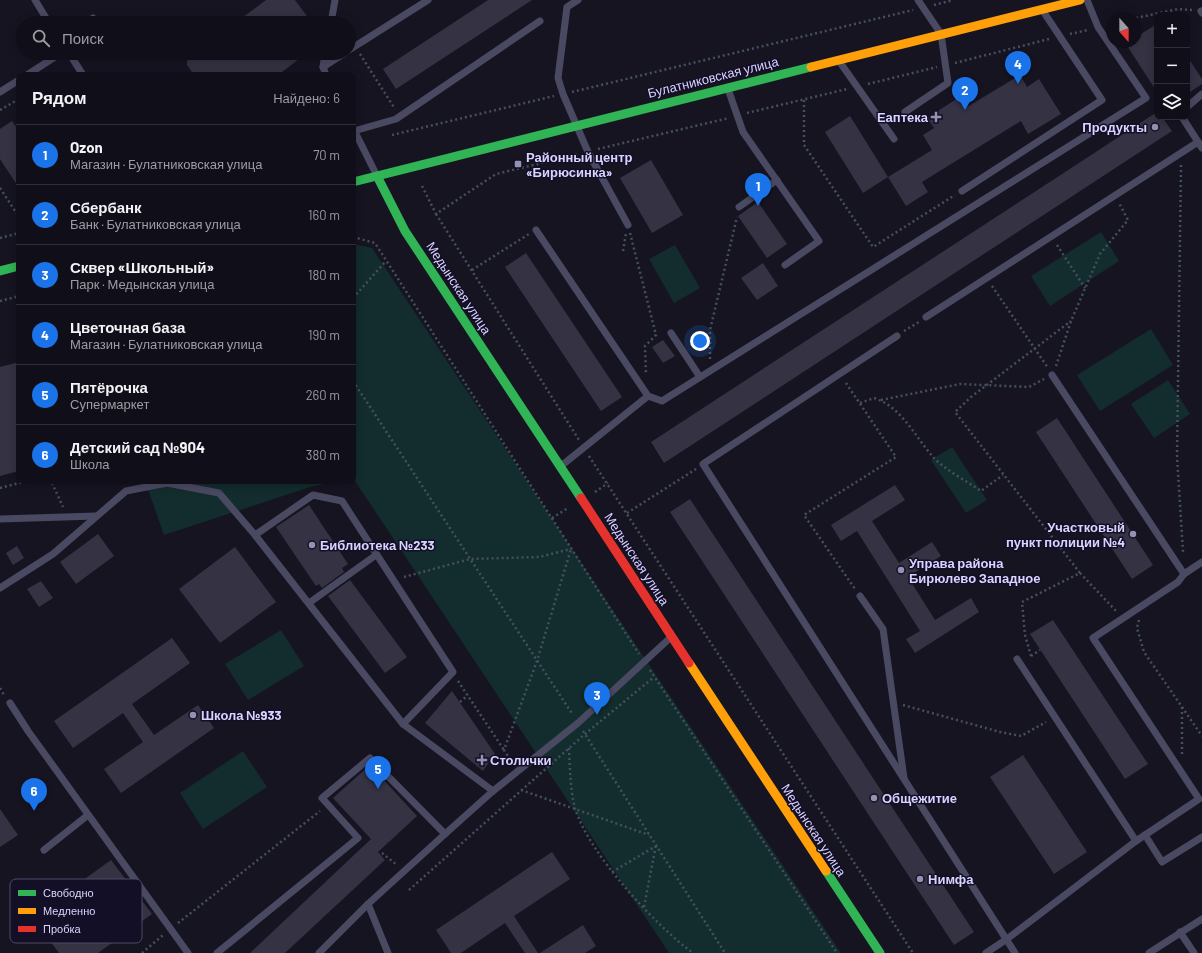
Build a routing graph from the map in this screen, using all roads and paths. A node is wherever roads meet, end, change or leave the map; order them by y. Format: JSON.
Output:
{"nodes":[{"id":1,"x":35,"y":0,"type":"edge"},
{"id":2,"x":335,"y":0,"type":"edge"},
{"id":3,"x":428,"y":0,"type":"edge"},
{"id":4,"x":578,"y":0,"type":"edge"},
{"id":5,"x":918,"y":0,"type":"edge"},
{"id":6,"x":953,"y":0,"type":"edge"},
{"id":7,"x":1080,"y":0,"type":"edge"},
{"id":8,"x":1087,"y":0,"type":"edge"},
{"id":9,"x":923,"y":7,"type":"junction"},
{"id":10,"x":1178,"y":9,"type":"dead end"},
{"id":11,"x":1042,"y":10,"type":"junction"},
{"id":12,"x":45,"y":16,"type":"edge"},
{"id":13,"x":332,"y":16,"type":"edge"},
{"id":14,"x":1142,"y":17,"type":"edge"},
{"id":15,"x":540,"y":21,"type":"dead end"},
{"id":16,"x":1098,"y":27,"type":"junction"},
{"id":17,"x":941,"y":34,"type":"junction"},
{"id":18,"x":1060,"y":37,"type":"junction"},
{"id":19,"x":356,"y":45,"type":"edge"},
{"id":20,"x":356,"y":54,"type":"edge"},
{"id":21,"x":50,"y":60,"type":"edge"},
{"id":22,"x":73,"y":60,"type":"edge"},
{"id":23,"x":324,"y":60,"type":"edge"},
{"id":24,"x":334,"y":60,"type":"edge"},
{"id":25,"x":838,"y":60,"type":"junction"},
{"id":26,"x":945,"y":65,"type":"junction"},
{"id":27,"x":323,"y":67,"type":"junction"},
{"id":28,"x":32,"y":72,"type":"edge"},
{"id":29,"x":81,"y":72,"type":"edge"},
{"id":30,"x":325,"y":72,"type":"edge"},
{"id":31,"x":16,"y":82,"type":"edge"},
{"id":32,"x":728,"y":87,"type":"junction"},
{"id":33,"x":857,"y":87,"type":"junction"},
{"id":34,"x":0,"y":92,"type":"edge"},
{"id":35,"x":563,"y":94,"type":"junction"},
{"id":36,"x":1202,"y":94,"type":"edge"},
{"id":37,"x":804,"y":100,"type":"junction"},
{"id":38,"x":16,"y":101,"type":"edge"},
{"id":39,"x":1190,"y":104,"type":"edge"},
{"id":40,"x":0,"y":110,"type":"edge"},
{"id":41,"x":905,"y":112,"type":"dead end"},
{"id":42,"x":400,"y":116,"type":"junction"},
{"id":43,"x":738,"y":116,"type":"junction"},
{"id":44,"x":1184,"y":120,"type":"edge"},
{"id":45,"x":577,"y":125,"type":"junction"},
{"id":46,"x":356,"y":129,"type":"edge"},
{"id":47,"x":409,"y":131,"type":"junction"},
{"id":48,"x":356,"y":134,"type":"edge"},
{"id":49,"x":392,"y":135,"type":"dead end"},
{"id":50,"x":894,"y":139,"type":"dead end"},
{"id":51,"x":1200,"y":145,"type":"edge"},
{"id":52,"x":588,"y":152,"type":"junction"},
{"id":53,"x":1181,"y":153,"type":"junction"},
{"id":54,"x":377,"y":176,"type":"junction"},
{"id":55,"x":777,"y":180,"type":"junction"},
{"id":56,"x":356,"y":181,"type":"edge"},
{"id":57,"x":422,"y":186,"type":"dead end"},
{"id":58,"x":0,"y":188,"type":"edge"},
{"id":59,"x":962,"y":191,"type":"joint"},
{"id":60,"x":1115,"y":196,"type":"junction"},
{"id":61,"x":739,"y":207,"type":"joint"},
{"id":62,"x":16,"y":212,"type":"edge"},
{"id":63,"x":436,"y":214,"type":"junction"},
{"id":64,"x":628,"y":225,"type":"junction"},
{"id":65,"x":536,"y":230,"type":"joint"},
{"id":66,"x":16,"y":234,"type":"edge"},
{"id":67,"x":1052,"y":236,"type":"junction"},
{"id":68,"x":0,"y":238,"type":"edge"},
{"id":69,"x":356,"y":238,"type":"edge"},
{"id":70,"x":623,"y":251,"type":"dead end"},
{"id":71,"x":386,"y":260,"type":"junction"},
{"id":72,"x":785,"y":265,"type":"dead end"},
{"id":73,"x":16,"y":267,"type":"edge"},
{"id":74,"x":472,"y":270,"type":"junction"},
{"id":75,"x":0,"y":271,"type":"edge"},
{"id":76,"x":987,"y":278,"type":"junction"},
{"id":77,"x":1085,"y":288,"type":"junction"},
{"id":78,"x":356,"y":295,"type":"edge"},
{"id":79,"x":16,"y":297,"type":"edge"},
{"id":80,"x":0,"y":301,"type":"edge"},
{"id":81,"x":926,"y":317,"type":"joint"},
{"id":82,"x":1071,"y":321,"type":"junction"},
{"id":83,"x":671,"y":333,"type":"dead end"},
{"id":84,"x":897,"y":336,"type":"joint"},
{"id":85,"x":1035,"y":349,"type":"junction"},
{"id":86,"x":710,"y":371,"type":"junction"},
{"id":87,"x":840,"y":374,"type":"junction"},
{"id":88,"x":1052,"y":375,"type":"junction"},
{"id":89,"x":700,"y":377,"type":"junction"},
{"id":90,"x":356,"y":386,"type":"edge"},
{"id":91,"x":986,"y":386,"type":"junction"},
{"id":92,"x":648,"y":396,"type":"junction"},
{"id":93,"x":880,"y":400,"type":"junction"},
{"id":94,"x":859,"y":403,"type":"junction"},
{"id":95,"x":584,"y":448,"type":"junction"},
{"id":96,"x":703,"y":464,"type":"junction"},
{"id":97,"x":560,"y":466,"type":"junction"},
{"id":98,"x":1003,"y":475,"type":"junction"},
{"id":99,"x":16,"y":484,"type":"edge"},
{"id":100,"x":52,"y":484,"type":"edge"},
{"id":101,"x":162,"y":484,"type":"edge"},
{"id":102,"x":172,"y":484,"type":"edge"},
{"id":103,"x":0,"y":488,"type":"edge"},
{"id":104,"x":627,"y":513,"type":"junction"},
{"id":105,"x":68,"y":516,"type":"junction"},
{"id":106,"x":96,"y":516,"type":"junction"},
{"id":107,"x":0,"y":519,"type":"edge"},
{"id":108,"x":255,"y":535,"type":"junction"},
{"id":109,"x":572,"y":549,"type":"junction"},
{"id":110,"x":376,"y":554,"type":"junction"},
{"id":111,"x":470,"y":559,"type":"junction"},
{"id":112,"x":1202,"y":562,"type":"edge"},
{"id":113,"x":1080,"y":573,"type":"junction"},
{"id":114,"x":1184,"y":574,"type":"junction"},
{"id":115,"x":393,"y":580,"type":"junction"},
{"id":116,"x":0,"y":588,"type":"edge"},
{"id":117,"x":860,"y":596,"type":"joint"},
{"id":118,"x":309,"y":603,"type":"junction"},
{"id":119,"x":1141,"y":617,"type":"dead end"},
{"id":120,"x":1123,"y":618,"type":"junction"},
{"id":121,"x":672,"y":636,"type":"junction"},
{"id":122,"x":1040,"y":650,"type":"dead end"},
{"id":123,"x":1018,"y":659,"type":"dead end"},
{"id":124,"x":537,"y":661,"type":"junction"},
{"id":125,"x":645,"y":663,"type":"junction"},
{"id":126,"x":453,"y":672,"type":"junction"},
{"id":127,"x":654,"y":677,"type":"junction"},
{"id":128,"x":468,"y":695,"type":"junction"},
{"id":129,"x":893,"y":701,"type":"junction"},
{"id":130,"x":460,"y":702,"type":"dead end"},
{"id":131,"x":10,"y":703,"type":"dead end"},
{"id":132,"x":1182,"y":706,"type":"junction"},
{"id":133,"x":1055,"y":716,"type":"junction"},
{"id":134,"x":578,"y":723,"type":"junction"},
{"id":135,"x":403,"y":724,"type":"junction"},
{"id":136,"x":585,"y":734,"type":"junction"},
{"id":137,"x":1202,"y":736,"type":"edge"},
{"id":138,"x":569,"y":748,"type":"junction"},
{"id":139,"x":504,"y":750,"type":"junction"},
{"id":140,"x":517,"y":772,"type":"junction"},
{"id":141,"x":1182,"y":773,"type":"junction"},
{"id":142,"x":904,"y":780,"type":"junction"},
{"id":143,"x":521,"y":790,"type":"junction"},
{"id":144,"x":493,"y":791,"type":"junction"},
{"id":145,"x":328,"y":804,"type":"junction"},
{"id":146,"x":576,"y":810,"type":"junction"},
{"id":147,"x":88,"y":815,"type":"junction"},
{"id":148,"x":445,"y":834,"type":"junction"},
{"id":149,"x":1145,"y":834,"type":"junction"},
{"id":150,"x":650,"y":836,"type":"junction"},
{"id":151,"x":1202,"y":837,"type":"edge"},
{"id":152,"x":1136,"y":841,"type":"junction"},
{"id":153,"x":656,"y":845,"type":"junction"},
{"id":154,"x":44,"y":850,"type":"dead end"},
{"id":155,"x":382,"y":853,"type":"dead end"},
{"id":156,"x":405,"y":870,"type":"junction"},
{"id":157,"x":612,"y":872,"type":"junction"},
{"id":158,"x":134,"y":879,"type":"edge"},
{"id":159,"x":142,"y":890,"type":"edge"},
{"id":160,"x":409,"y":890,"type":"dead end"},
{"id":161,"x":368,"y":904,"type":"junction"},
{"id":162,"x":644,"y":907,"type":"junction"},
{"id":163,"x":1202,"y":919,"type":"edge"},
{"id":164,"x":170,"y":929,"type":"junction"},
{"id":165,"x":1180,"y":932,"type":"junction"},
{"id":166,"x":1007,"y":939,"type":"junction"},
{"id":167,"x":142,"y":953,"type":"edge"},
{"id":168,"x":188,"y":953,"type":"edge"},
{"id":169,"x":217,"y":953,"type":"edge"},
{"id":170,"x":319,"y":953,"type":"edge"},
{"id":171,"x":388,"y":953,"type":"edge"},
{"id":172,"x":693,"y":953,"type":"edge"},
{"id":173,"x":725,"y":953,"type":"edge"},
{"id":174,"x":837,"y":953,"type":"edge"},
{"id":175,"x":880,"y":953,"type":"edge"},
{"id":176,"x":913,"y":953,"type":"edge"},
{"id":177,"x":986,"y":953,"type":"edge"},
{"id":178,"x":1015,"y":953,"type":"edge"},
{"id":179,"x":1149,"y":953,"type":"edge"},
{"id":180,"x":1194,"y":953,"type":"edge"}],
"edges":[{"from":1,"to":12,"type":"lane"},
{"from":2,"to":13,"type":"lane"},
{"from":3,"to":19,"type":"lane"},
{"from":4,"to":35,"type":"lane"},
{"from":5,"to":9,"type":"lane"},
{"from":6,"to":9,"type":"path"},
{"from":7,"to":11,"type":"street","name":"Булатниковская улица"},
{"from":8,"to":16,"type":"lane"},
{"from":9,"to":17,"type":"lane"},
{"from":9,"to":35,"type":"path"},
{"from":10,"to":14,"type":"path"},
{"from":11,"to":17,"type":"street","name":"Булатниковская улица"},
{"from":11,"to":18,"type":"lane"},
{"from":15,"to":42,"type":"lane"},
{"from":16,"to":18,"type":"path"},
{"from":16,"to":86,"type":"lane"},
{"from":17,"to":25,"type":"street","name":"Булатниковская улица"},
{"from":17,"to":26,"type":"lane"},
{"from":18,"to":26,"type":"path"},
{"from":18,"to":59,"type":"lane"},
{"from":20,"to":42,"type":"path"},
{"from":21,"to":28,"type":"lane"},
{"from":22,"to":29,"type":"lane"},
{"from":23,"to":27,"type":"lane"},
{"from":24,"to":27,"type":"lane"},
{"from":25,"to":32,"type":"street","name":"Булатниковская улица"},
{"from":25,"to":33,"type":"lane"},
{"from":26,"to":33,"type":"path"},
{"from":26,"to":41,"type":"lane"},
{"from":27,"to":30,"type":"lane"},
{"from":31,"to":34,"type":"lane"},
{"from":32,"to":43,"type":"lane"},
{"from":32,"to":45,"type":"street","name":"Булатниковская улица"},
{"from":33,"to":37,"type":"path"},
{"from":33,"to":50,"type":"lane"},
{"from":35,"to":45,"type":"lane"},
{"from":35,"to":47,"type":"path"},
{"from":36,"to":39,"type":"lane"},
{"from":37,"to":43,"type":"path"},
{"from":37,"to":59,"type":"path"},
{"from":38,"to":40,"type":"path"},
{"from":42,"to":46,"type":"lane"},
{"from":42,"to":47,"type":"path"},
{"from":43,"to":52,"type":"path"},
{"from":43,"to":55,"type":"lane"},
{"from":44,"to":51,"type":"lane"},
{"from":45,"to":52,"type":"lane"},
{"from":45,"to":54,"type":"street","name":"Булатниковская улица"},
{"from":47,"to":49,"type":"path"},
{"from":48,"to":54,"type":"lane"},
{"from":51,"to":53,"type":"lane"},
{"from":52,"to":63,"type":"path"},
{"from":52,"to":64,"type":"lane"},
{"from":53,"to":60,"type":"lane"},
{"from":53,"to":114,"type":"path"},
{"from":54,"to":56,"type":"street","name":"Булатниковская улица"},
{"from":54,"to":97,"type":"street","name":"Медынская улица"},
{"from":55,"to":61,"type":"lane"},
{"from":55,"to":72,"type":"lane"},
{"from":57,"to":63,"type":"path"},
{"from":58,"to":62,"type":"path"},
{"from":60,"to":67,"type":"lane"},
{"from":60,"to":77,"type":"path"},
{"from":61,"to":86,"type":"path"},
{"from":63,"to":74,"type":"path"},
{"from":64,"to":70,"type":"path"},
{"from":64,"to":92,"type":"path"},
{"from":65,"to":74,"type":"path"},
{"from":65,"to":92,"type":"lane"},
{"from":66,"to":68,"type":"path"},
{"from":67,"to":76,"type":"lane"},
{"from":67,"to":77,"type":"path"},
{"from":69,"to":71,"type":"path"},
{"from":71,"to":78,"type":"path"},
{"from":71,"to":109,"type":"path"},
{"from":73,"to":75,"type":"street"},
{"from":74,"to":95,"type":"path"},
{"from":76,"to":81,"type":"lane"},
{"from":76,"to":85,"type":"path"},
{"from":77,"to":82,"type":"path"},
{"from":79,"to":80,"type":"path"},
{"from":81,"to":84,"type":"path"},
{"from":82,"to":85,"type":"path"},
{"from":82,"to":88,"type":"path"},
{"from":83,"to":89,"type":"lane"},
{"from":84,"to":87,"type":"lane"},
{"from":85,"to":88,"type":"path"},
{"from":85,"to":91,"type":"path"},
{"from":86,"to":89,"type":"lane"},
{"from":87,"to":94,"type":"path"},
{"from":87,"to":96,"type":"lane"},
{"from":88,"to":91,"type":"path"},
{"from":88,"to":114,"type":"lane"},
{"from":89,"to":92,"type":"lane"},
{"from":90,"to":111,"type":"path"},
{"from":91,"to":93,"type":"path"},
{"from":91,"to":98,"type":"path"},
{"from":92,"to":95,"type":"lane"},
{"from":93,"to":94,"type":"path"},
{"from":93,"to":98,"type":"path"},
{"from":94,"to":117,"type":"path"},
{"from":95,"to":97,"type":"lane"},
{"from":95,"to":104,"type":"path"},
{"from":96,"to":104,"type":"path"},
{"from":96,"to":142,"type":"lane"},
{"from":97,"to":121,"type":"street","name":"Медынская улица"},
{"from":98,"to":113,"type":"path"},
{"from":99,"to":103,"type":"path"},
{"from":100,"to":105,"type":"path"},
{"from":101,"to":106,"type":"lane"},
{"from":102,"to":108,"type":"lane"},
{"from":104,"to":176,"type":"path"},
{"from":105,"to":106,"type":"lane"},
{"from":105,"to":107,"type":"lane"},
{"from":106,"to":116,"type":"lane"},
{"from":108,"to":110,"type":"lane"},
{"from":108,"to":118,"type":"lane"},
{"from":109,"to":111,"type":"path"},
{"from":109,"to":124,"type":"path"},
{"from":109,"to":125,"type":"path"},
{"from":110,"to":115,"type":"lane"},
{"from":110,"to":118,"type":"lane"},
{"from":111,"to":115,"type":"path"},
{"from":111,"to":124,"type":"path"},
{"from":112,"to":114,"type":"lane"},
{"from":113,"to":120,"type":"path"},
{"from":113,"to":122,"type":"path"},
{"from":114,"to":120,"type":"lane"},
{"from":115,"to":126,"type":"lane"},
{"from":117,"to":129,"type":"lane"},
{"from":118,"to":135,"type":"lane"},
{"from":119,"to":132,"type":"path"},
{"from":120,"to":141,"type":"lane"},
{"from":121,"to":125,"type":"lane"},
{"from":121,"to":175,"type":"street","name":"Медынская улица"},
{"from":123,"to":133,"type":"lane"},
{"from":124,"to":134,"type":"path"},
{"from":124,"to":139,"type":"path"},
{"from":125,"to":127,"type":"path"},
{"from":125,"to":134,"type":"lane"},
{"from":126,"to":128,"type":"path"},
{"from":126,"to":135,"type":"lane"},
{"from":127,"to":136,"type":"path"},
{"from":127,"to":174,"type":"path"},
{"from":128,"to":130,"type":"path"},
{"from":128,"to":139,"type":"path"},
{"from":129,"to":133,"type":"path"},
{"from":129,"to":142,"type":"lane"},
{"from":131,"to":147,"type":"lane"},
{"from":132,"to":137,"type":"path"},
{"from":132,"to":141,"type":"path"},
{"from":133,"to":152,"type":"lane"},
{"from":134,"to":136,"type":"path"},
{"from":134,"to":140,"type":"lane"},
{"from":135,"to":144,"type":"lane"},
{"from":136,"to":138,"type":"path"},
{"from":136,"to":150,"type":"path"},
{"from":138,"to":143,"type":"path"},
{"from":138,"to":146,"type":"path"},
{"from":139,"to":140,"type":"path"},
{"from":140,"to":144,"type":"lane"},
{"from":141,"to":149,"type":"lane"},
{"from":142,"to":166,"type":"lane"},
{"from":143,"to":146,"type":"path"},
{"from":143,"to":160,"type":"path"},
{"from":144,"to":148,"type":"lane"},
{"from":145,"to":148,"type":"lane"},
{"from":145,"to":164,"type":"path"},
{"from":145,"to":169,"type":"lane"},
{"from":146,"to":150,"type":"path"},
{"from":146,"to":157,"type":"path"},
{"from":147,"to":154,"type":"lane"},
{"from":147,"to":158,"type":"lane"},
{"from":148,"to":156,"type":"lane"},
{"from":149,"to":151,"type":"lane"},
{"from":149,"to":152,"type":"lane"},
{"from":150,"to":153,"type":"path"},
{"from":152,"to":166,"type":"lane"},
{"from":153,"to":157,"type":"path"},
{"from":153,"to":162,"type":"path"},
{"from":153,"to":173,"type":"path"},
{"from":155,"to":156,"type":"path"},
{"from":156,"to":161,"type":"lane"},
{"from":157,"to":162,"type":"path"},
{"from":159,"to":164,"type":"lane"},
{"from":161,"to":170,"type":"lane"},
{"from":161,"to":171,"type":"lane"},
{"from":162,"to":172,"type":"path"},
{"from":163,"to":165,"type":"lane"},
{"from":164,"to":167,"type":"path"},
{"from":164,"to":168,"type":"lane"},
{"from":165,"to":179,"type":"lane"},
{"from":165,"to":180,"type":"lane"},
{"from":166,"to":177,"type":"lane"},
{"from":166,"to":178,"type":"lane"}]}
